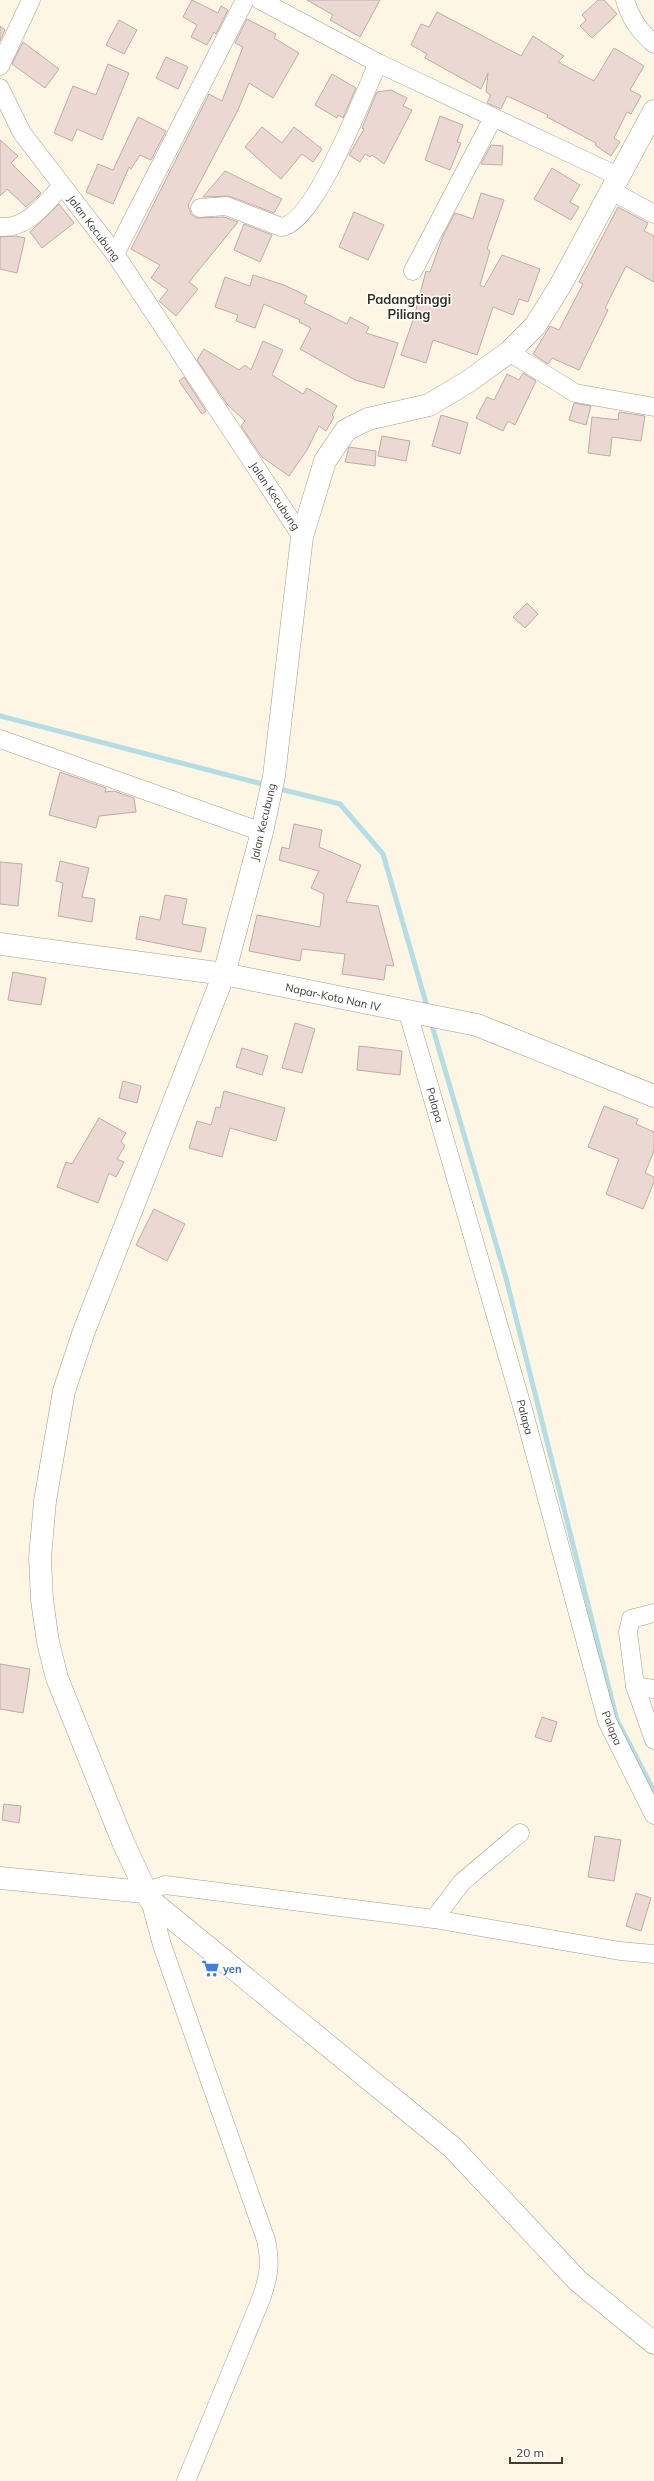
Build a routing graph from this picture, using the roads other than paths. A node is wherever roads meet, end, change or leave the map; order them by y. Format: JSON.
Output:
{"nodes":[{"id":1,"x":31,"y":0,"type":"edge"},
{"id":2,"x":246,"y":0,"type":"edge"},
{"id":3,"x":260,"y":0,"type":"edge"},
{"id":4,"x":625,"y":0,"type":"edge"},
{"id":5,"x":654,"y":44,"type":"edge"},
{"id":6,"x":378,"y":64,"type":"junction"},
{"id":7,"x":0,"y":66,"type":"edge"},
{"id":8,"x":0,"y":88,"type":"edge"},
{"id":9,"x":654,"y":111,"type":"edge"},
{"id":10,"x":493,"y":118,"type":"junction"},
{"id":11,"x":614,"y":183,"type":"junction"},
{"id":12,"x":62,"y":186,"type":"junction"},
{"id":13,"x":200,"y":208,"type":"dead end"},
{"id":14,"x":654,"y":214,"type":"edge"},
{"id":15,"x":0,"y":227,"type":"edge"},
{"id":16,"x":115,"y":254,"type":"junction"},
{"id":17,"x":413,"y":271,"type":"dead end"},
{"id":18,"x":509,"y":352,"type":"junction"},
{"id":19,"x":654,"y":407,"type":"edge"},
{"id":20,"x":302,"y":537,"type":"junction"},
{"id":21,"x":0,"y":739,"type":"edge"},
{"id":22,"x":262,"y":832,"type":"junction"},
{"id":23,"x":0,"y":944,"type":"edge"},
{"id":24,"x":224,"y":974,"type":"junction"},
{"id":25,"x":411,"y":1013,"type":"junction"},
{"id":26,"x":654,"y":1096,"type":"edge"},
{"id":27,"x":654,"y":1613,"type":"edge"},
{"id":28,"x":635,"y":1686,"type":"junction"},
{"id":29,"x":654,"y":1689,"type":"edge"},
{"id":30,"x":654,"y":1740,"type":"edge"},
{"id":31,"x":654,"y":1815,"type":"edge"},
{"id":32,"x":520,"y":1833,"type":"dead end"},
{"id":33,"x":0,"y":1878,"type":"edge"},
{"id":34,"x":147,"y":1896,"type":"junction"},
{"id":35,"x":434,"y":1919,"type":"junction"},
{"id":36,"x":654,"y":1954,"type":"edge"},
{"id":37,"x":654,"y":2343,"type":"edge"},
{"id":38,"x":186,"y":2481,"type":"edge"}],
"edges":[{"from":1,"to":7,"type":"street"},
{"from":2,"to":16,"type":"street"},
{"from":3,"to":6,"type":"street"},
{"from":4,"to":5,"type":"street"},
{"from":6,"to":10,"type":"street"},
{"from":6,"to":13,"type":"street"},
{"from":8,"to":12,"type":"street","name":"Jalan Kecubung"},
{"from":9,"to":11,"type":"street"},
{"from":10,"to":11,"type":"street"},
{"from":10,"to":17,"type":"street"},
{"from":11,"to":14,"type":"street"},
{"from":11,"to":18,"type":"street"},
{"from":12,"to":15,"type":"street"},
{"from":12,"to":16,"type":"street","name":"Jalan Kecubung"},
{"from":16,"to":20,"type":"street","name":"Jalan Kecubung"},
{"from":18,"to":19,"type":"street"},
{"from":18,"to":20,"type":"street"},
{"from":20,"to":22,"type":"street","name":"Jalan Kecubung"},
{"from":21,"to":22,"type":"street"},
{"from":22,"to":24,"type":"street","name":"Jalan Kecubung"},
{"from":23,"to":24,"type":"street","name":"Napar-Koto Nan IV"},
{"from":24,"to":25,"type":"street","name":"Napar-Koto Nan IV"},
{"from":24,"to":34,"type":"street","name":"Jalan Kecubung"},
{"from":25,"to":26,"type":"street","name":"Napar-Koto Nan IV"},
{"from":25,"to":31,"type":"street","name":"Palapa"},
{"from":27,"to":28,"type":"street"},
{"from":28,"to":29,"type":"street"},
{"from":28,"to":30,"type":"street"},
{"from":32,"to":35,"type":"street"},
{"from":33,"to":34,"type":"street"},
{"from":34,"to":35,"type":"street"},
{"from":34,"to":37,"type":"street"},
{"from":34,"to":38,"type":"street"},
{"from":35,"to":36,"type":"street"}]}
